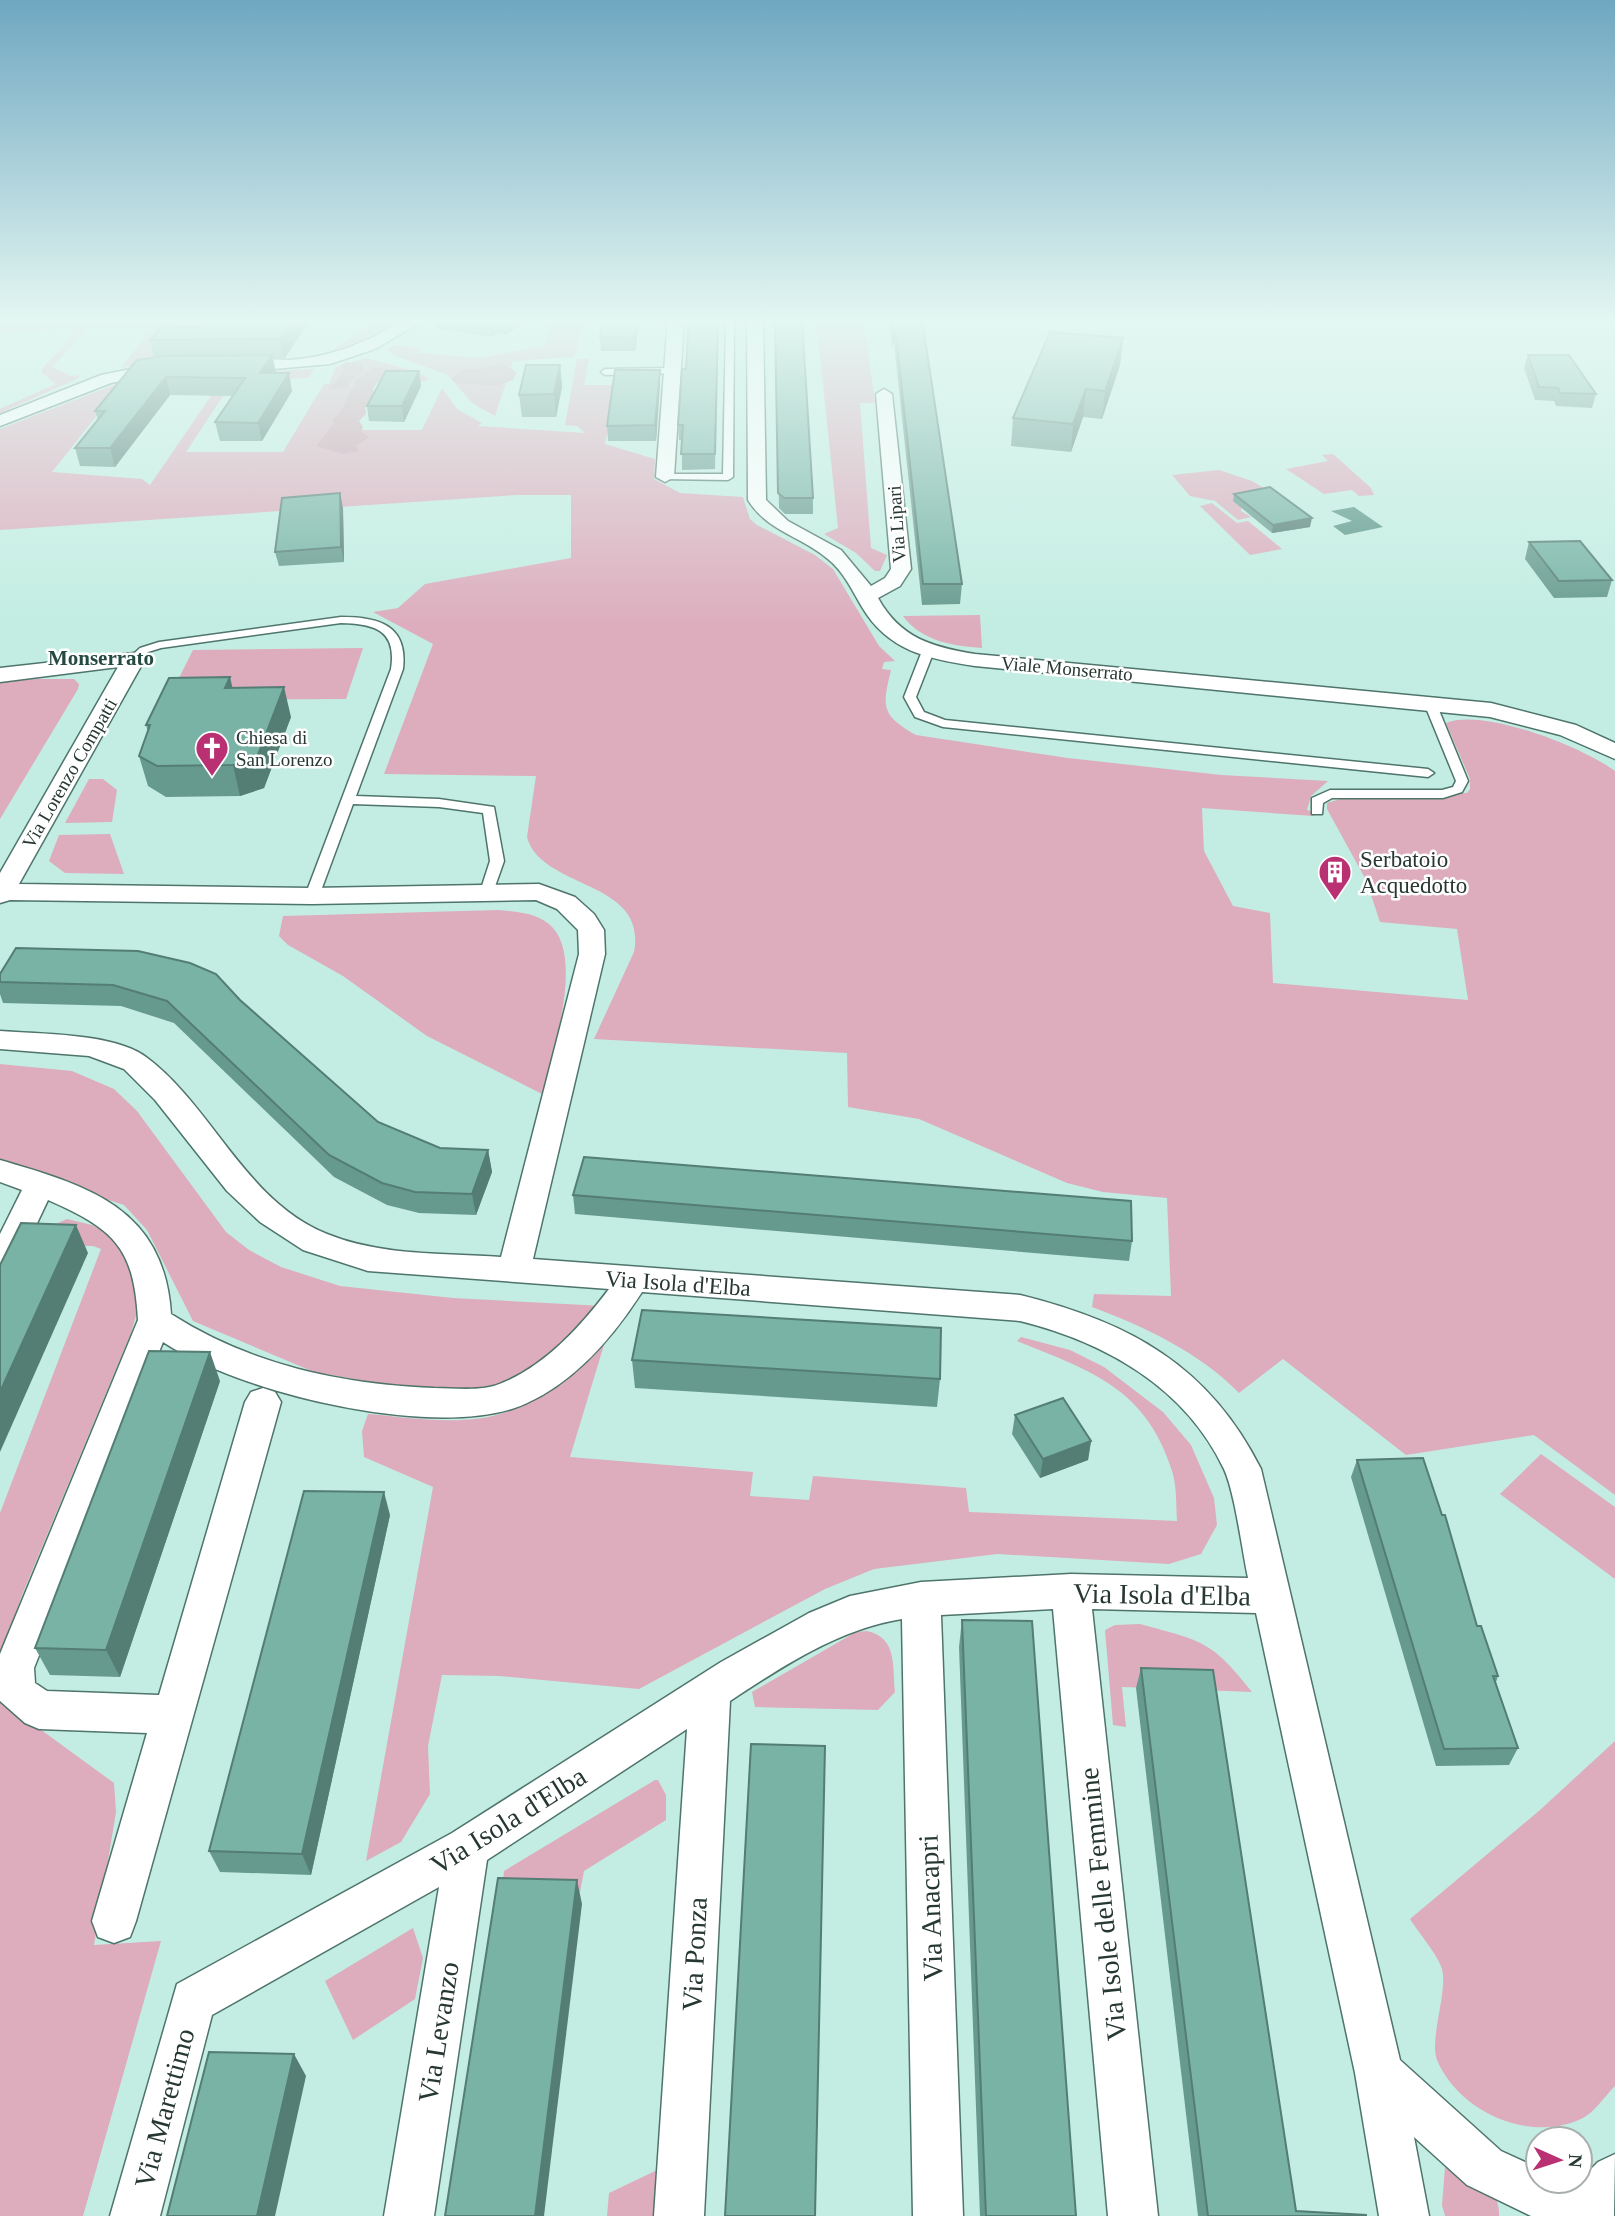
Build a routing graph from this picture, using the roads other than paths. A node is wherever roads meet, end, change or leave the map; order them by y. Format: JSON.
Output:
{"nodes":[{"id":1,"x":670,"y":422,"type":"edge"},
{"id":2,"x":729,"y":422,"type":"edge"},
{"id":3,"x":756,"y":422,"type":"edge"},
{"id":4,"x":887,"y":422,"type":"edge"},
{"id":5,"x":666,"y":477,"type":"joint"},
{"id":6,"x":869,"y":595,"type":"junction"},
{"id":7,"x":928,"y":650,"type":"junction"},
{"id":8,"x":134,"y":659,"type":"junction"},
{"id":9,"x":0,"y":675,"type":"edge"},
{"id":10,"x":1430,"y":703,"type":"junction"},
{"id":11,"x":1615,"y":752,"type":"edge"},
{"id":12,"x":1428,"y":773,"type":"dead end"},
{"id":13,"x":348,"y":800,"type":"junction"},
{"id":14,"x":1317,"y":811,"type":"dead end"},
{"id":15,"x":488,"y":892,"type":"junction"},
{"id":16,"x":1,"y":894,"type":"edge"},
{"id":17,"x":312,"y":896,"type":"junction"},
{"id":18,"x":0,"y":1040,"type":"edge"},
{"id":19,"x":0,"y":1171,"type":"edge"},
{"id":20,"x":40,"y":1185,"type":"junction"},
{"id":21,"x":0,"y":1267,"type":"edge"},
{"id":22,"x":514,"y":1270,"type":"junction"},
{"id":23,"x":633,"y":1280,"type":"junction"},
{"id":24,"x":155,"y":1320,"type":"junction"},
{"id":25,"x":263,"y":1402,"type":"dead end"},
{"id":26,"x":1071,"y":1591,"type":"junction"},
{"id":27,"x":1272,"y":1596,"type":"junction"},
{"id":28,"x":921,"y":1599,"type":"junction"},
{"id":29,"x":710,"y":1692,"type":"junction"},
{"id":30,"x":173,"y":1715,"type":"junction"},
{"id":31,"x":467,"y":1848,"type":"junction"},
{"id":32,"x":114,"y":1921,"type":"dead end"},
{"id":33,"x":193,"y":2000,"type":"joint"},
{"id":34,"x":1379,"y":2073,"type":"junction"},
{"id":35,"x":1615,"y":2179,"type":"edge"},
{"id":36,"x":1581,"y":2215,"type":"edge"},
{"id":37,"x":135,"y":2216,"type":"edge"},
{"id":38,"x":409,"y":2216,"type":"edge"},
{"id":39,"x":679,"y":2216,"type":"edge"},
{"id":40,"x":938,"y":2216,"type":"edge"},
{"id":41,"x":1133,"y":2216,"type":"edge"},
{"id":42,"x":1404,"y":2216,"type":"edge"}],
"edges":[{"from":1,"to":5,"type":"street"},
{"from":2,"to":5,"type":"lane"},
{"from":3,"to":6,"type":"street","name":"Viale Monserrato"},
{"from":4,"to":6,"type":"street","name":"Via Lipari"},
{"from":6,"to":7,"type":"street","name":"Viale Monserrato"},
{"from":7,"to":10,"type":"street","name":"Viale Monserrato"},
{"from":7,"to":12,"type":"lane"},
{"from":8,"to":9,"type":"street","name":"Via Lorenzo Compatti"},
{"from":8,"to":13,"type":"lane"},
{"from":8,"to":16,"type":"street","name":"Via Lorenzo Compatti"},
{"from":10,"to":11,"type":"street","name":"Viale Monserrato"},
{"from":10,"to":14,"type":"lane"},
{"from":13,"to":15,"type":"lane"},
{"from":13,"to":17,"type":"lane"},
{"from":15,"to":17,"type":"street"},
{"from":15,"to":22,"type":"street"},
{"from":16,"to":17,"type":"street"},
{"from":18,"to":22,"type":"street","name":"Via Isola d'Elba"},
{"from":19,"to":20,"type":"street"},
{"from":20,"to":21,"type":"street"},
{"from":20,"to":24,"type":"street"},
{"from":22,"to":23,"type":"street","name":"Via Isola d'Elba"},
{"from":23,"to":24,"type":"street"},
{"from":23,"to":27,"type":"street","name":"Via Isola d'Elba"},
{"from":24,"to":30,"type":"street"},
{"from":25,"to":30,"type":"street"},
{"from":26,"to":27,"type":"street","name":"Via Isola d'Elba"},
{"from":26,"to":28,"type":"street","name":"Via Isola d'Elba"},
{"from":26,"to":41,"type":"street","name":"Via Isole delle Femmine"},
{"from":27,"to":34,"type":"street","name":"Via Isola d'Elba"},
{"from":28,"to":29,"type":"street","name":"Via Isola d'Elba"},
{"from":28,"to":40,"type":"street","name":"Via Anacapri"},
{"from":29,"to":31,"type":"street","name":"Via Isola d'Elba"},
{"from":29,"to":39,"type":"street","name":"Via Ponza"},
{"from":30,"to":32,"type":"street"},
{"from":31,"to":33,"type":"street","name":"Via Isola d'Elba"},
{"from":31,"to":38,"type":"street","name":"Via Levanzo"},
{"from":33,"to":37,"type":"street","name":"Via Marettimo"},
{"from":34,"to":36,"type":"street"},
{"from":34,"to":42,"type":"street","name":"Via Isola d'Elba"},
{"from":35,"to":36,"type":"street"}]}
